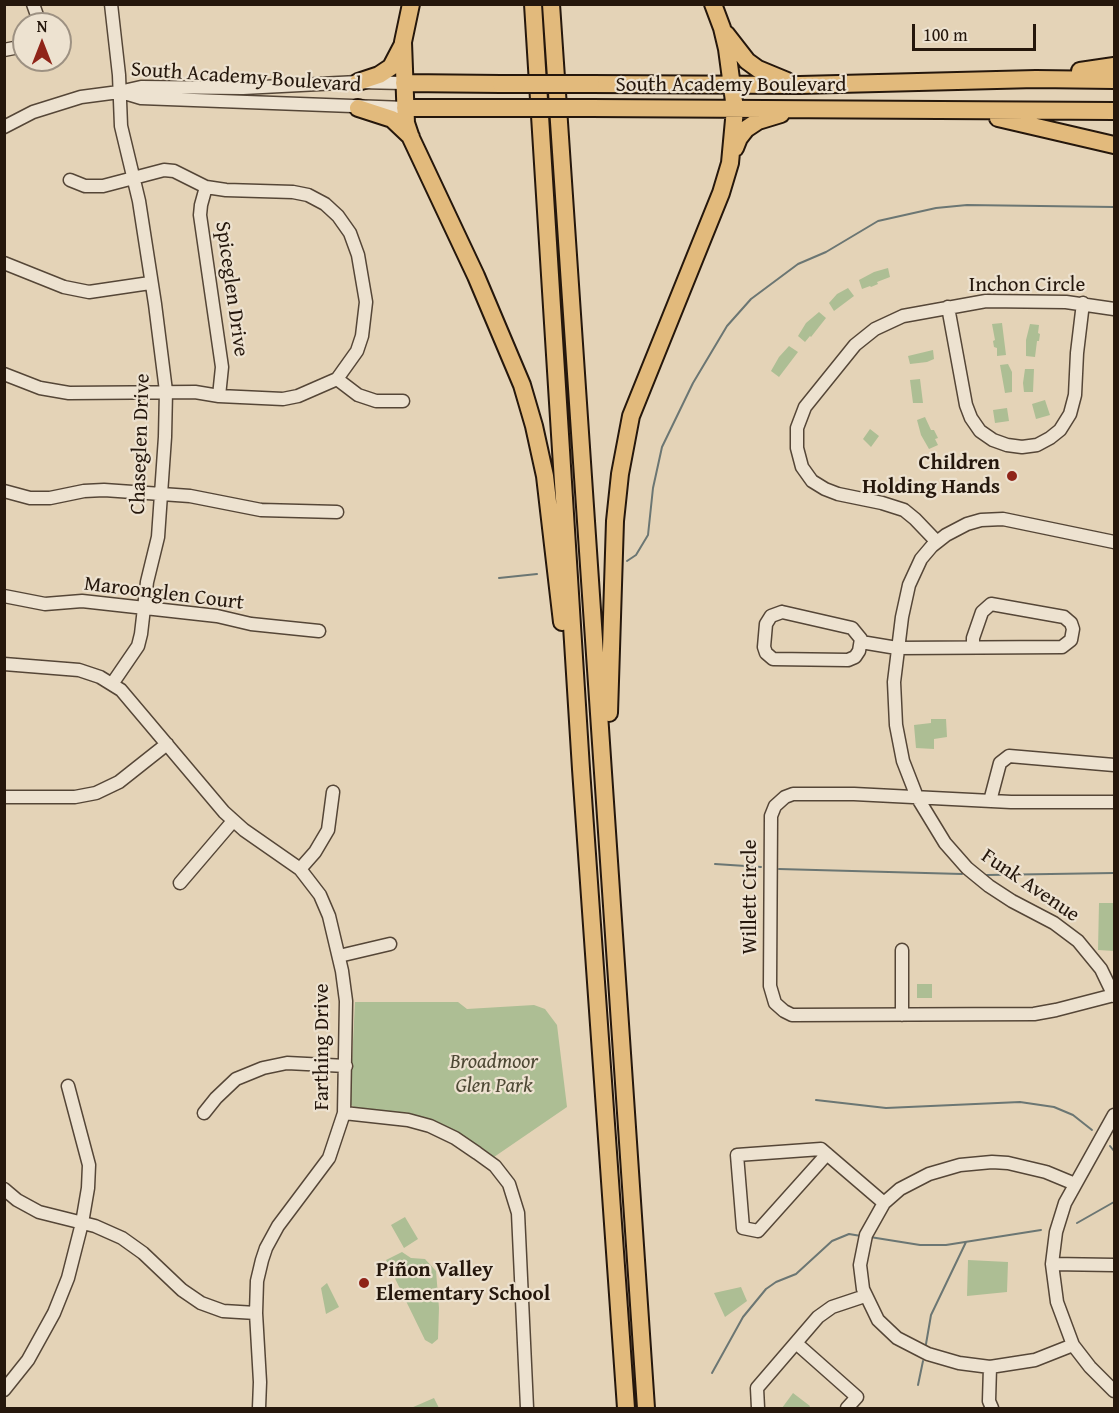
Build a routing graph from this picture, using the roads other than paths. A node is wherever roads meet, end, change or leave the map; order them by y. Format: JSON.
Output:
{"nodes":[{"id":1,"x":111,"y":4,"type":"edge"},
{"id":2,"x":411,"y":4,"type":"edge"},
{"id":3,"x":532,"y":4,"type":"edge"},
{"id":4,"x":551,"y":4,"type":"edge"},
{"id":5,"x":713,"y":4,"type":"edge"},
{"id":6,"x":722,"y":28,"type":"junction"},
{"id":7,"x":403,"y":42,"type":"junction"},
{"id":8,"x":1114,"y":66,"type":"edge"},
{"id":9,"x":1036,"y":79,"type":"junction"},
{"id":10,"x":1114,"y":80,"type":"edge"},
{"id":11,"x":358,"y":82,"type":"junction"},
{"id":12,"x":404,"y":83,"type":"junction"},
{"id":13,"x":733,"y":85,"type":"junction"},
{"id":14,"x":800,"y":85,"type":"junction"},
{"id":15,"x":119,"y":92,"type":"junction"},
{"id":16,"x":358,"y":108,"type":"junction"},
{"id":17,"x":405,"y":108,"type":"junction"},
{"id":18,"x":735,"y":109,"type":"junction"},
{"id":19,"x":797,"y":109,"type":"junction"},
{"id":20,"x":935,"y":110,"type":"junction"},
{"id":21,"x":1114,"y":111,"type":"edge"},
{"id":22,"x":4,"y":127,"type":"edge"},
{"id":23,"x":411,"y":138,"type":"junction"},
{"id":24,"x":1114,"y":145,"type":"edge"},
{"id":25,"x":730,"y":163,"type":"junction"},
{"id":26,"x":133,"y":178,"type":"junction"},
{"id":27,"x":70,"y":180,"type":"dead end"},
{"id":28,"x":206,"y":187,"type":"junction"},
{"id":29,"x":4,"y":264,"type":"edge"},
{"id":30,"x":150,"y":283,"type":"junction"},
{"id":31,"x":1083,"y":303,"type":"junction"},
{"id":32,"x":948,"y":307,"type":"junction"},
{"id":33,"x":1114,"y":309,"type":"edge"},
{"id":34,"x":4,"y":374,"type":"edge"},
{"id":35,"x":337,"y":379,"type":"junction"},
{"id":36,"x":166,"y":391,"type":"junction"},
{"id":37,"x":219,"y":396,"type":"junction"},
{"id":38,"x":403,"y":401,"type":"dead end"},
{"id":39,"x":4,"y":491,"type":"edge"},
{"id":40,"x":161,"y":495,"type":"junction"},
{"id":41,"x":337,"y":512,"type":"dead end"},
{"id":42,"x":936,"y":542,"type":"junction"},
{"id":43,"x":1114,"y":542,"type":"edge"},
{"id":44,"x":4,"y":596,"type":"edge"},
{"id":45,"x":146,"y":609,"type":"junction"},
{"id":46,"x":319,"y":631,"type":"dead end"},
{"id":47,"x":861,"y":642,"type":"junction"},
{"id":48,"x":973,"y":647,"type":"junction"},
{"id":49,"x":897,"y":648,"type":"junction"},
{"id":50,"x":4,"y":664,"type":"edge"},
{"id":51,"x":112,"y":684,"type":"junction"},
{"id":52,"x":167,"y":744,"type":"junction"},
{"id":53,"x":1114,"y":765,"type":"edge"},
{"id":54,"x":581,"y":770,"type":"junction"},
{"id":55,"x":333,"y":792,"type":"dead end"},
{"id":56,"x":5,"y":797,"type":"edge"},
{"id":57,"x":917,"y":797,"type":"junction"},
{"id":58,"x":990,"y":801,"type":"junction"},
{"id":59,"x":1114,"y":802,"type":"edge"},
{"id":60,"x":606,"y":807,"type":"junction"},
{"id":61,"x":233,"y":821,"type":"junction"},
{"id":62,"x":300,"y":869,"type":"junction"},
{"id":63,"x":180,"y":883,"type":"dead end"},
{"id":64,"x":390,"y":944,"type":"dead end"},
{"id":65,"x":902,"y":950,"type":"dead end"},
{"id":66,"x":339,"y":956,"type":"junction"},
{"id":67,"x":1114,"y":995,"type":"edge"},
{"id":68,"x":902,"y":1015,"type":"junction"},
{"id":69,"x":346,"y":1066,"type":"junction"},
{"id":70,"x":68,"y":1086,"type":"dead end"},
{"id":71,"x":204,"y":1113,"type":"dead end"},
{"id":72,"x":344,"y":1113,"type":"junction"},
{"id":73,"x":1114,"y":1115,"type":"edge"},
{"id":74,"x":827,"y":1154,"type":"junction"},
{"id":75,"x":1075,"y":1184,"type":"junction"},
{"id":76,"x":4,"y":1189,"type":"edge"},
{"id":77,"x":884,"y":1203,"type":"junction"},
{"id":78,"x":82,"y":1223,"type":"junction"},
{"id":79,"x":1052,"y":1264,"type":"junction"},
{"id":80,"x":1114,"y":1265,"type":"edge"},
{"id":81,"x":865,"y":1296,"type":"junction"},
{"id":82,"x":256,"y":1313,"type":"junction"},
{"id":83,"x":796,"y":1343,"type":"junction"},
{"id":84,"x":1073,"y":1344,"type":"junction"},
{"id":85,"x":990,"y":1367,"type":"junction"},
{"id":86,"x":4,"y":1390,"type":"edge"},
{"id":87,"x":1114,"y":1391,"type":"edge"},
{"id":88,"x":988,"y":1406,"type":"edge"},
{"id":89,"x":259,"y":1408,"type":"edge"},
{"id":90,"x":527,"y":1408,"type":"edge"},
{"id":91,"x":626,"y":1408,"type":"edge"},
{"id":92,"x":646,"y":1408,"type":"edge"},
{"id":93,"x":758,"y":1408,"type":"edge"},
{"id":94,"x":847,"y":1408,"type":"edge"}],
"edges":[{"from":1,"to":15,"type":"street","name":"Chaseglen Drive"},
{"from":2,"to":7,"type":"highway"},
{"from":3,"to":54,"type":"highway"},
{"from":4,"to":60,"type":"highway"},
{"from":5,"to":6,"type":"highway"},
{"from":6,"to":13,"type":"highway"},
{"from":6,"to":14,"type":"highway"},
{"from":7,"to":11,"type":"highway"},
{"from":7,"to":12,"type":"highway"},
{"from":8,"to":9,"type":"highway"},
{"from":9,"to":10,"type":"highway","name":"South Academy Boulevard"},
{"from":9,"to":14,"type":"highway","name":"South Academy Boulevard"},
{"from":11,"to":12,"type":"street","name":"South Academy Boulevard"},
{"from":11,"to":15,"type":"street","name":"South Academy Boulevard"},
{"from":12,"to":13,"type":"highway","name":"South Academy Boulevard","bridge":true},
{"from":12,"to":17,"type":"highway"},
{"from":13,"to":14,"type":"highway","name":"South Academy Boulevard"},
{"from":13,"to":18,"type":"highway"},
{"from":15,"to":16,"type":"street","name":"South Academy Boulevard"},
{"from":15,"to":22,"type":"street"},
{"from":15,"to":26,"type":"street","name":"Chaseglen Drive"},
{"from":16,"to":17,"type":"street","name":"South Academy Boulevard"},
{"from":16,"to":23,"type":"highway"},
{"from":17,"to":18,"type":"highway","name":"South Academy Boulevard","bridge":true},
{"from":17,"to":23,"type":"highway"},
{"from":18,"to":19,"type":"highway","name":"South Academy Boulevard"},
{"from":18,"to":25,"type":"highway"},
{"from":19,"to":20,"type":"highway","name":"South Academy Boulevard"},
{"from":19,"to":25,"type":"highway"},
{"from":20,"to":21,"type":"highway","name":"South Academy Boulevard"},
{"from":20,"to":24,"type":"highway"},
{"from":23,"to":54,"type":"highway"},
{"from":25,"to":60,"type":"highway"},
{"from":26,"to":27,"type":"street"},
{"from":26,"to":28,"type":"street"},
{"from":26,"to":30,"type":"street","name":"Chaseglen Drive"},
{"from":28,"to":35,"type":"street"},
{"from":28,"to":37,"type":"street","name":"Spiceglen Drive"},
{"from":29,"to":30,"type":"street"},
{"from":30,"to":36,"type":"street","name":"Chaseglen Drive"},
{"from":31,"to":32,"type":"street","name":"Inchon Circle"},
{"from":31,"to":32,"type":"street"},
{"from":31,"to":33,"type":"street","name":"Inchon Circle"},
{"from":32,"to":42,"type":"street","name":"Inchon Circle"},
{"from":34,"to":36,"type":"street"},
{"from":35,"to":37,"type":"street"},
{"from":35,"to":38,"type":"street"},
{"from":36,"to":37,"type":"street"},
{"from":36,"to":40,"type":"street","name":"Chaseglen Drive"},
{"from":39,"to":40,"type":"street"},
{"from":40,"to":41,"type":"street"},
{"from":40,"to":45,"type":"street","name":"Chaseglen Drive"},
{"from":42,"to":43,"type":"street","name":"Funk Avenue"},
{"from":42,"to":49,"type":"street","name":"Funk Avenue"},
{"from":44,"to":45,"type":"street","name":"Maroonglen Court"},
{"from":45,"to":46,"type":"street","name":"Maroonglen Court"},
{"from":45,"to":51,"type":"street","name":"Chaseglen Drive"},
{"from":47,"to":47,"type":"street"},
{"from":47,"to":49,"type":"street"},
{"from":48,"to":48,"type":"street"},
{"from":48,"to":49,"type":"street"},
{"from":49,"to":57,"type":"street","name":"Funk Avenue"},
{"from":50,"to":51,"type":"street","name":"Farthing Drive"},
{"from":51,"to":52,"type":"street","name":"Farthing Drive"},
{"from":52,"to":56,"type":"street"},
{"from":52,"to":61,"type":"street","name":"Farthing Drive"},
{"from":53,"to":58,"type":"street"},
{"from":54,"to":91,"type":"highway"},
{"from":55,"to":62,"type":"street"},
{"from":57,"to":58,"type":"street","name":"Willett Circle"},
{"from":57,"to":67,"type":"street","name":"Funk Avenue"},
{"from":57,"to":68,"type":"street","name":"Willett Circle"},
{"from":58,"to":59,"type":"street","name":"Willett Circle"},
{"from":60,"to":92,"type":"highway"},
{"from":61,"to":62,"type":"street","name":"Farthing Drive"},
{"from":61,"to":63,"type":"street"},
{"from":62,"to":66,"type":"street","name":"Farthing Drive"},
{"from":64,"to":66,"type":"street"},
{"from":65,"to":68,"type":"street"},
{"from":66,"to":69,"type":"street","name":"Farthing Drive"},
{"from":67,"to":68,"type":"street","name":"Willett Circle"},
{"from":69,"to":71,"type":"street"},
{"from":69,"to":72,"type":"street","name":"Farthing Drive"},
{"from":70,"to":78,"type":"street"},
{"from":72,"to":82,"type":"street","name":"Farthing Drive"},
{"from":72,"to":90,"type":"street"},
{"from":73,"to":75,"type":"street"},
{"from":74,"to":74,"type":"street"},
{"from":74,"to":77,"type":"street"},
{"from":75,"to":77,"type":"street"},
{"from":75,"to":79,"type":"street"},
{"from":76,"to":78,"type":"street"},
{"from":77,"to":81,"type":"street"},
{"from":78,"to":82,"type":"street"},
{"from":78,"to":86,"type":"street"},
{"from":79,"to":80,"type":"street"},
{"from":79,"to":84,"type":"street"},
{"from":81,"to":83,"type":"street"},
{"from":81,"to":85,"type":"street"},
{"from":82,"to":89,"type":"street","name":"Farthing Drive"},
{"from":83,"to":93,"type":"street"},
{"from":83,"to":94,"type":"street"},
{"from":84,"to":85,"type":"street"},
{"from":84,"to":87,"type":"street"},
{"from":85,"to":88,"type":"street"}]}
